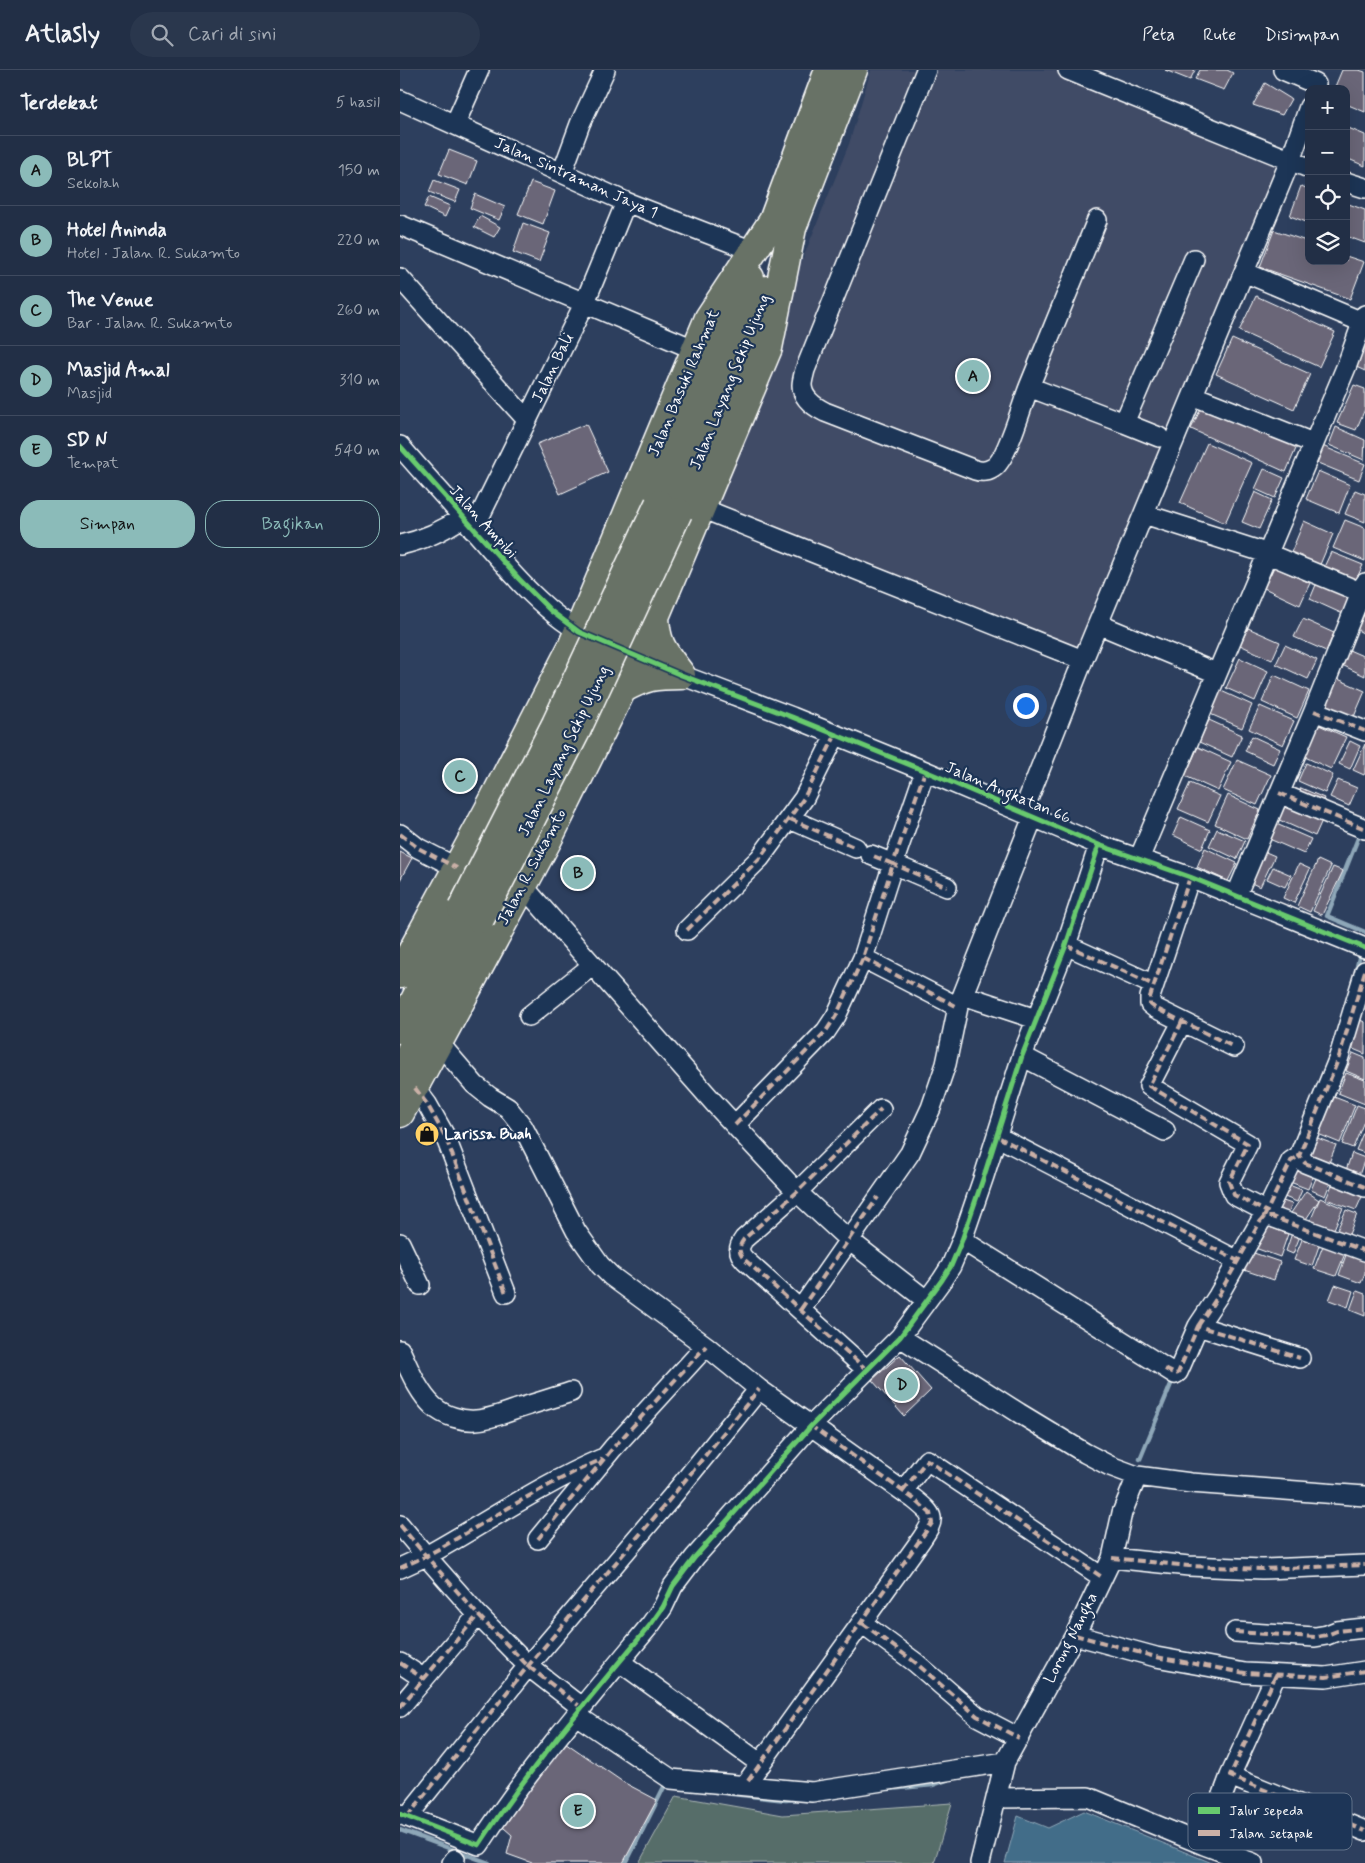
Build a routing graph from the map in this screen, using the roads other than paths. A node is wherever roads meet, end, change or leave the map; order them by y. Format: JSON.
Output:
{"nodes":[{"id":1,"x":479,"y":70,"type":"edge"},
{"id":2,"x":605,"y":70,"type":"edge"},
{"id":3,"x":829,"y":70,"type":"edge"},
{"id":4,"x":853,"y":70,"type":"edge"},
{"id":5,"x":926,"y":70,"type":"edge"},
{"id":6,"x":1068,"y":70,"type":"edge"},
{"id":7,"x":1283,"y":70,"type":"edge"},
{"id":8,"x":1318,"y":81,"type":"edge"},
{"id":9,"x":400,"y":100,"type":"edge"},
{"id":10,"x":1305,"y":118,"type":"edge"},
{"id":11,"x":455,"y":124,"type":"junction"},
{"id":12,"x":1290,"y":161,"type":"junction"},
{"id":13,"x":1305,"y":167,"type":"edge"},
{"id":14,"x":562,"y":173,"type":"junction"},
{"id":15,"x":1350,"y":183,"type":"edge"},
{"id":16,"x":1365,"y":188,"type":"edge"},
{"id":17,"x":626,"y":202,"type":"junction"},
{"id":18,"x":1096,"y":220,"type":"dead end"},
{"id":19,"x":782,"y":224,"type":"junction"},
{"id":20,"x":400,"y":225,"type":"edge"},
{"id":21,"x":753,"y":251,"type":"junction"},
{"id":22,"x":1194,"y":260,"type":"dead end"},
{"id":23,"x":1244,"y":272,"type":"junction"},
{"id":24,"x":400,"y":278,"type":"edge"},
{"id":25,"x":584,"y":302,"type":"junction"},
{"id":26,"x":1364,"y":319,"type":"edge"},
{"id":27,"x":696,"y":350,"type":"junction"},
{"id":28,"x":1029,"y":387,"type":"junction"},
{"id":29,"x":1194,"y":396,"type":"junction"},
{"id":30,"x":527,"y":420,"type":"junction"},
{"id":31,"x":1124,"y":423,"type":"junction"},
{"id":32,"x":1167,"y":440,"type":"junction"},
{"id":33,"x":1313,"y":443,"type":"junction"},
{"id":34,"x":400,"y":446,"type":"edge"},
{"id":35,"x":679,"y":508,"type":"junction"},
{"id":36,"x":1144,"y":514,"type":"junction"},
{"id":37,"x":468,"y":524,"type":"junction"},
{"id":38,"x":400,"y":545,"type":"edge"},
{"id":39,"x":1266,"y":553,"type":"junction"},
{"id":40,"x":606,"y":566,"type":"junction"},
{"id":41,"x":1364,"y":590,"type":"edge"},
{"id":42,"x":658,"y":608,"type":"junction"},
{"id":43,"x":1098,"y":624,"type":"junction"},
{"id":44,"x":579,"y":632,"type":"junction"},
{"id":45,"x":640,"y":658,"type":"junction"},
{"id":46,"x":1083,"y":660,"type":"junction"},
{"id":47,"x":1216,"y":673,"type":"junction"},
{"id":48,"x":681,"y":675,"type":"junction"},
{"id":49,"x":622,"y":688,"type":"junction"},
{"id":50,"x":544,"y":702,"type":"junction"},
{"id":51,"x":1314,"y":711,"type":"junction"},
{"id":52,"x":1365,"y":730,"type":"edge"},
{"id":53,"x":835,"y":736,"type":"junction"},
{"id":54,"x":598,"y":737,"type":"junction"},
{"id":55,"x":925,"y":771,"type":"junction"},
{"id":56,"x":1279,"y":793,"type":"junction"},
{"id":57,"x":1028,"y":815,"type":"junction"},
{"id":58,"x":790,"y":819,"type":"junction"},
{"id":59,"x":1359,"y":827,"type":"edge"},
{"id":60,"x":400,"y":834,"type":"edge"},
{"id":61,"x":1099,"y":845,"type":"junction"},
{"id":62,"x":462,"y":859,"type":"junction"},
{"id":63,"x":1139,"y":859,"type":"junction"},
{"id":64,"x":893,"y":864,"type":"junction"},
{"id":65,"x":1190,"y":877,"type":"junction"},
{"id":66,"x":524,"y":883,"type":"junction"},
{"id":67,"x":947,"y":887,"type":"dead end"},
{"id":68,"x":1236,"y":896,"type":"junction"},
{"id":69,"x":471,"y":914,"type":"junction"},
{"id":70,"x":687,"y":930,"type":"dead end"},
{"id":71,"x":1066,"y":945,"type":"junction"},
{"id":72,"x":1363,"y":947,"type":"edge"},
{"id":73,"x":863,"y":958,"type":"junction"},
{"id":74,"x":594,"y":965,"type":"junction"},
{"id":75,"x":1365,"y":971,"type":"edge"},
{"id":76,"x":400,"y":974,"type":"edge"},
{"id":77,"x":1154,"y":985,"type":"junction"},
{"id":78,"x":961,"y":1001,"type":"junction"},
{"id":79,"x":529,"y":1016,"type":"dead end"},
{"id":80,"x":1036,"y":1019,"type":"junction"},
{"id":81,"x":1182,"y":1022,"type":"junction"},
{"id":82,"x":400,"y":1028,"type":"edge"},
{"id":83,"x":439,"y":1043,"type":"junction"},
{"id":84,"x":1234,"y":1047,"type":"dead end"},
{"id":85,"x":1022,"y":1056,"type":"junction"},
{"id":86,"x":407,"y":1080,"type":"edge"},
{"id":87,"x":881,"y":1109,"type":"dead end"},
{"id":88,"x":400,"y":1113,"type":"edge"},
{"id":89,"x":735,"y":1125,"type":"junction"},
{"id":90,"x":1165,"y":1131,"type":"dead end"},
{"id":91,"x":998,"y":1136,"type":"junction"},
{"id":92,"x":1299,"y":1156,"type":"junction"},
{"id":93,"x":1365,"y":1187,"type":"edge"},
{"id":94,"x":797,"y":1192,"type":"junction"},
{"id":95,"x":1266,"y":1214,"type":"junction"},
{"id":96,"x":849,"y":1240,"type":"junction"},
{"id":97,"x":962,"y":1240,"type":"junction"},
{"id":98,"x":400,"y":1243,"type":"edge"},
{"id":99,"x":1365,"y":1251,"type":"edge"},
{"id":100,"x":1235,"y":1259,"type":"junction"},
{"id":101,"x":420,"y":1285,"type":"dead end"},
{"id":102,"x":506,"y":1293,"type":"dead end"},
{"id":103,"x":926,"y":1300,"type":"junction"},
{"id":104,"x":801,"y":1309,"type":"junction"},
{"id":105,"x":1198,"y":1326,"type":"junction"},
{"id":106,"x":900,"y":1337,"type":"junction"},
{"id":107,"x":706,"y":1346,"type":"junction"},
{"id":108,"x":400,"y":1350,"type":"edge"},
{"id":109,"x":1300,"y":1358,"type":"dead end"},
{"id":110,"x":867,"y":1370,"type":"junction"},
{"id":111,"x":759,"y":1389,"type":"junction"},
{"id":112,"x":572,"y":1392,"type":"dead end"},
{"id":113,"x":811,"y":1426,"type":"junction"},
{"id":114,"x":605,"y":1458,"type":"junction"},
{"id":115,"x":1137,"y":1476,"type":"junction"},
{"id":116,"x":903,"y":1491,"type":"junction"},
{"id":117,"x":1365,"y":1496,"type":"edge"},
{"id":118,"x":400,"y":1525,"type":"edge"},
{"id":119,"x":538,"y":1539,"type":"dead end"},
{"id":120,"x":426,"y":1556,"type":"junction"},
{"id":121,"x":1112,"y":1558,"type":"junction"},
{"id":122,"x":1365,"y":1565,"type":"edge"},
{"id":123,"x":400,"y":1568,"type":"edge"},
{"id":124,"x":1102,"y":1577,"type":"junction"},
{"id":125,"x":478,"y":1615,"type":"junction"},
{"id":126,"x":862,"y":1623,"type":"junction"},
{"id":127,"x":1365,"y":1628,"type":"edge"},
{"id":128,"x":1234,"y":1632,"type":"dead end"},
{"id":129,"x":1075,"y":1636,"type":"junction"},
{"id":130,"x":620,"y":1662,"type":"junction"},
{"id":131,"x":400,"y":1663,"type":"edge"},
{"id":132,"x":528,"y":1666,"type":"junction"},
{"id":133,"x":1365,"y":1671,"type":"edge"},
{"id":134,"x":1276,"y":1675,"type":"junction"},
{"id":135,"x":424,"y":1679,"type":"junction"},
{"id":136,"x":400,"y":1707,"type":"edge"},
{"id":137,"x":579,"y":1711,"type":"junction"},
{"id":138,"x":1013,"y":1735,"type":"junction"},
{"id":139,"x":761,"y":1764,"type":"junction"},
{"id":140,"x":996,"y":1764,"type":"junction"},
{"id":141,"x":1230,"y":1776,"type":"junction"},
{"id":142,"x":748,"y":1781,"type":"dead end"},
{"id":143,"x":1224,"y":1793,"type":"edge"},
{"id":144,"x":1272,"y":1793,"type":"edge"},
{"id":145,"x":996,"y":1798,"type":"junction"},
{"id":146,"x":403,"y":1815,"type":"edge"},
{"id":147,"x":1352,"y":1826,"type":"edge"},
{"id":148,"x":1365,"y":1831,"type":"edge"},
{"id":149,"x":1188,"y":1838,"type":"edge"},
{"id":150,"x":1218,"y":1850,"type":"edge"},
{"id":151,"x":980,"y":1863,"type":"edge"},
{"id":152,"x":1253,"y":1863,"type":"edge"}],
"edges":[{"from":1,"to":11,"type":"street"},
{"from":2,"to":14,"type":"street"},
{"from":3,"to":19,"type":"highway","name":"Jalan Basuki Rahmat"},
{"from":4,"to":19,"type":"highway","name":"Jalan Basuki Rahmat"},
{"from":5,"to":28,"type":"street"},
{"from":6,"to":12,"type":"street"},
{"from":7,"to":8,"type":"street"},
{"from":9,"to":11,"type":"street","name":"Jalan Sintraman Jaya 1"},
{"from":10,"to":12,"type":"street"},
{"from":11,"to":14,"type":"street","name":"Jalan Sintraman Jaya 1"},
{"from":12,"to":13,"type":"street"},
{"from":12,"to":23,"type":"street"},
{"from":14,"to":17,"type":"street","name":"Jalan Sintraman Jaya 1"},
{"from":15,"to":16,"type":"street"},
{"from":17,"to":21,"type":"street","name":"Jalan Sintraman Jaya 1"},
{"from":17,"to":25,"type":"street","name":"Jalan Bali"},
{"from":18,"to":28,"type":"street"},
{"from":19,"to":21,"type":"highway","name":"Jalan Basuki Rahmat"},
{"from":19,"to":35,"type":"highway","name":"Jalan Layang Sekip Ujung"},
{"from":19,"to":35,"type":"highway","name":"Jalan Basuki Rahmat"},
{"from":20,"to":25,"type":"street"},
{"from":21,"to":27,"type":"highway","name":"Jalan Basuki Rahmat"},
{"from":22,"to":31,"type":"street"},
{"from":23,"to":26,"type":"street"},
{"from":23,"to":29,"type":"street"},
{"from":24,"to":30,"type":"street"},
{"from":25,"to":27,"type":"street"},
{"from":25,"to":30,"type":"street","name":"Jalan Bali"},
{"from":26,"to":33,"type":"street"},
{"from":27,"to":40,"type":"highway","name":"Jalan Basuki Rahmat"},
{"from":28,"to":31,"type":"street"},
{"from":29,"to":32,"type":"street"},
{"from":29,"to":33,"type":"street"},
{"from":30,"to":37,"type":"street","name":"Jalan Bali"},
{"from":31,"to":32,"type":"street"},
{"from":32,"to":36,"type":"street"},
{"from":33,"to":39,"type":"street"},
{"from":34,"to":37,"type":"street","name":"Jalan Ampibi"},
{"from":35,"to":42,"type":"highway","name":"Jalan Basuki Rahmat"},
{"from":35,"to":46,"type":"street"},
{"from":35,"to":69,"type":"highway","name":"Jalan Layang Sekip Ujung","bridge":true},
{"from":36,"to":39,"type":"street"},
{"from":36,"to":43,"type":"street"},
{"from":37,"to":38,"type":"street"},
{"from":37,"to":44,"type":"street","name":"Jalan Ampibi"},
{"from":39,"to":41,"type":"street"},
{"from":39,"to":47,"type":"street"},
{"from":40,"to":42,"type":"highway"},
{"from":40,"to":44,"type":"highway","name":"Jalan Basuki Rahmat"},
{"from":41,"to":51,"type":"street"},
{"from":42,"to":45,"type":"highway","name":"Jalan R. Sukamto"},
{"from":42,"to":48,"type":"highway"},
{"from":43,"to":46,"type":"street"},
{"from":43,"to":47,"type":"street"},
{"from":44,"to":45,"type":"street","name":"Jalan Angkatan 66"},
{"from":44,"to":50,"type":"highway","name":"Jalan Basuki Rahmat"},
{"from":45,"to":48,"type":"street","name":"Jalan Angkatan 66"},
{"from":45,"to":49,"type":"highway","name":"Jalan R. Sukamto"},
{"from":46,"to":57,"type":"street"},
{"from":47,"to":63,"type":"street"},
{"from":48,"to":49,"type":"highway"},
{"from":48,"to":53,"type":"street","name":"Jalan Angkatan 66"},
{"from":49,"to":54,"type":"highway","name":"Jalan R. Sukamto"},
{"from":50,"to":54,"type":"highway"},
{"from":50,"to":62,"type":"highway"},
{"from":51,"to":52,"type":"street"},
{"from":51,"to":56,"type":"street"},
{"from":53,"to":55,"type":"street","name":"Jalan Angkatan 66"},
{"from":53,"to":58,"type":"street"},
{"from":54,"to":66,"type":"highway","name":"Jalan R. Sukamto"},
{"from":55,"to":57,"type":"street","name":"Jalan Angkatan 66"},
{"from":55,"to":64,"type":"street"},
{"from":56,"to":59,"type":"street"},
{"from":56,"to":68,"type":"street"},
{"from":57,"to":61,"type":"street","name":"Jalan Angkatan 66"},
{"from":57,"to":78,"type":"street"},
{"from":58,"to":64,"type":"street"},
{"from":58,"to":70,"type":"street"},
{"from":60,"to":62,"type":"street"},
{"from":61,"to":63,"type":"street","name":"Jalan Angkatan 66"},
{"from":61,"to":71,"type":"street"},
{"from":62,"to":66,"type":"highway"},
{"from":62,"to":76,"type":"highway"},
{"from":63,"to":65,"type":"street","name":"Jalan Angkatan 66"},
{"from":64,"to":67,"type":"street"},
{"from":64,"to":73,"type":"street"},
{"from":65,"to":68,"type":"street","name":"Jalan Angkatan 66"},
{"from":65,"to":77,"type":"street"},
{"from":66,"to":74,"type":"street"},
{"from":66,"to":83,"type":"highway","name":"Jalan R. Sukamto"},
{"from":68,"to":72,"type":"street","name":"Jalan Angkatan 66"},
{"from":69,"to":82,"type":"highway","name":"Jalan Layang Sekip Ujung"},
{"from":69,"to":86,"type":"highway","name":"Jalan Layang Sekip Ujung"},
{"from":71,"to":77,"type":"street"},
{"from":71,"to":80,"type":"street"},
{"from":73,"to":78,"type":"street"},
{"from":73,"to":89,"type":"street"},
{"from":74,"to":79,"type":"street"},
{"from":74,"to":89,"type":"street"},
{"from":75,"to":92,"type":"street"},
{"from":77,"to":81,"type":"street"},
{"from":78,"to":80,"type":"street"},
{"from":78,"to":96,"type":"street"},
{"from":80,"to":85,"type":"street"},
{"from":81,"to":84,"type":"street"},
{"from":81,"to":95,"type":"street"},
{"from":83,"to":86,"type":"highway","name":"Jalan R. Sukamto"},
{"from":83,"to":107,"type":"street"},
{"from":85,"to":90,"type":"street"},
{"from":85,"to":91,"type":"street"},
{"from":86,"to":88,"type":"highway","name":"Jalan R. Sukamto"},
{"from":86,"to":102,"type":"street"},
{"from":87,"to":94,"type":"street"},
{"from":89,"to":94,"type":"street"},
{"from":91,"to":97,"type":"street"},
{"from":91,"to":100,"type":"street"},
{"from":92,"to":93,"type":"street"},
{"from":92,"to":95,"type":"street"},
{"from":94,"to":96,"type":"street"},
{"from":94,"to":104,"type":"street"},
{"from":95,"to":99,"type":"street"},
{"from":95,"to":100,"type":"street"},
{"from":96,"to":103,"type":"street"},
{"from":96,"to":104,"type":"street"},
{"from":97,"to":103,"type":"street"},
{"from":97,"to":105,"type":"street"},
{"from":98,"to":101,"type":"street"},
{"from":100,"to":105,"type":"street"},
{"from":103,"to":106,"type":"street"},
{"from":104,"to":110,"type":"street"},
{"from":105,"to":109,"type":"street"},
{"from":106,"to":110,"type":"street"},
{"from":106,"to":115,"type":"street"},
{"from":107,"to":111,"type":"street"},
{"from":107,"to":114,"type":"street"},
{"from":108,"to":112,"type":"street"},
{"from":110,"to":113,"type":"street"},
{"from":111,"to":113,"type":"street"},
{"from":111,"to":132,"type":"street"},
{"from":113,"to":116,"type":"street"},
{"from":113,"to":130,"type":"street"},
{"from":114,"to":119,"type":"street"},
{"from":114,"to":120,"type":"street"},
{"from":115,"to":117,"type":"street"},
{"from":115,"to":121,"type":"street","name":"Lorong Nangka"},
{"from":116,"to":124,"type":"street"},
{"from":116,"to":126,"type":"street"},
{"from":118,"to":120,"type":"street"},
{"from":120,"to":123,"type":"street"},
{"from":120,"to":125,"type":"street"},
{"from":121,"to":122,"type":"street"},
{"from":121,"to":124,"type":"street","name":"Lorong Nangka"},
{"from":124,"to":129,"type":"street","name":"Lorong Nangka"},
{"from":125,"to":132,"type":"street"},
{"from":125,"to":135,"type":"street"},
{"from":126,"to":138,"type":"street"},
{"from":126,"to":139,"type":"street"},
{"from":127,"to":128,"type":"street"},
{"from":129,"to":134,"type":"street"},
{"from":129,"to":138,"type":"street","name":"Lorong Nangka"},
{"from":130,"to":137,"type":"street"},
{"from":130,"to":139,"type":"street"},
{"from":131,"to":135,"type":"street"},
{"from":132,"to":137,"type":"street"},
{"from":132,"to":146,"type":"street"},
{"from":133,"to":134,"type":"street"},
{"from":134,"to":141,"type":"street"},
{"from":135,"to":136,"type":"street"},
{"from":137,"to":140,"type":"street"},
{"from":137,"to":146,"type":"street"},
{"from":138,"to":140,"type":"street","name":"Lorong Nangka"},
{"from":139,"to":142,"type":"street"},
{"from":140,"to":145,"type":"street","name":"Lorong Nangka"},
{"from":141,"to":143,"type":"street"},
{"from":141,"to":144,"type":"street"},
{"from":145,"to":149,"type":"street"},
{"from":145,"to":151,"type":"street","name":"Lorong Nangka"},
{"from":147,"to":148,"type":"street"},
{"from":150,"to":152,"type":"street"}]}
